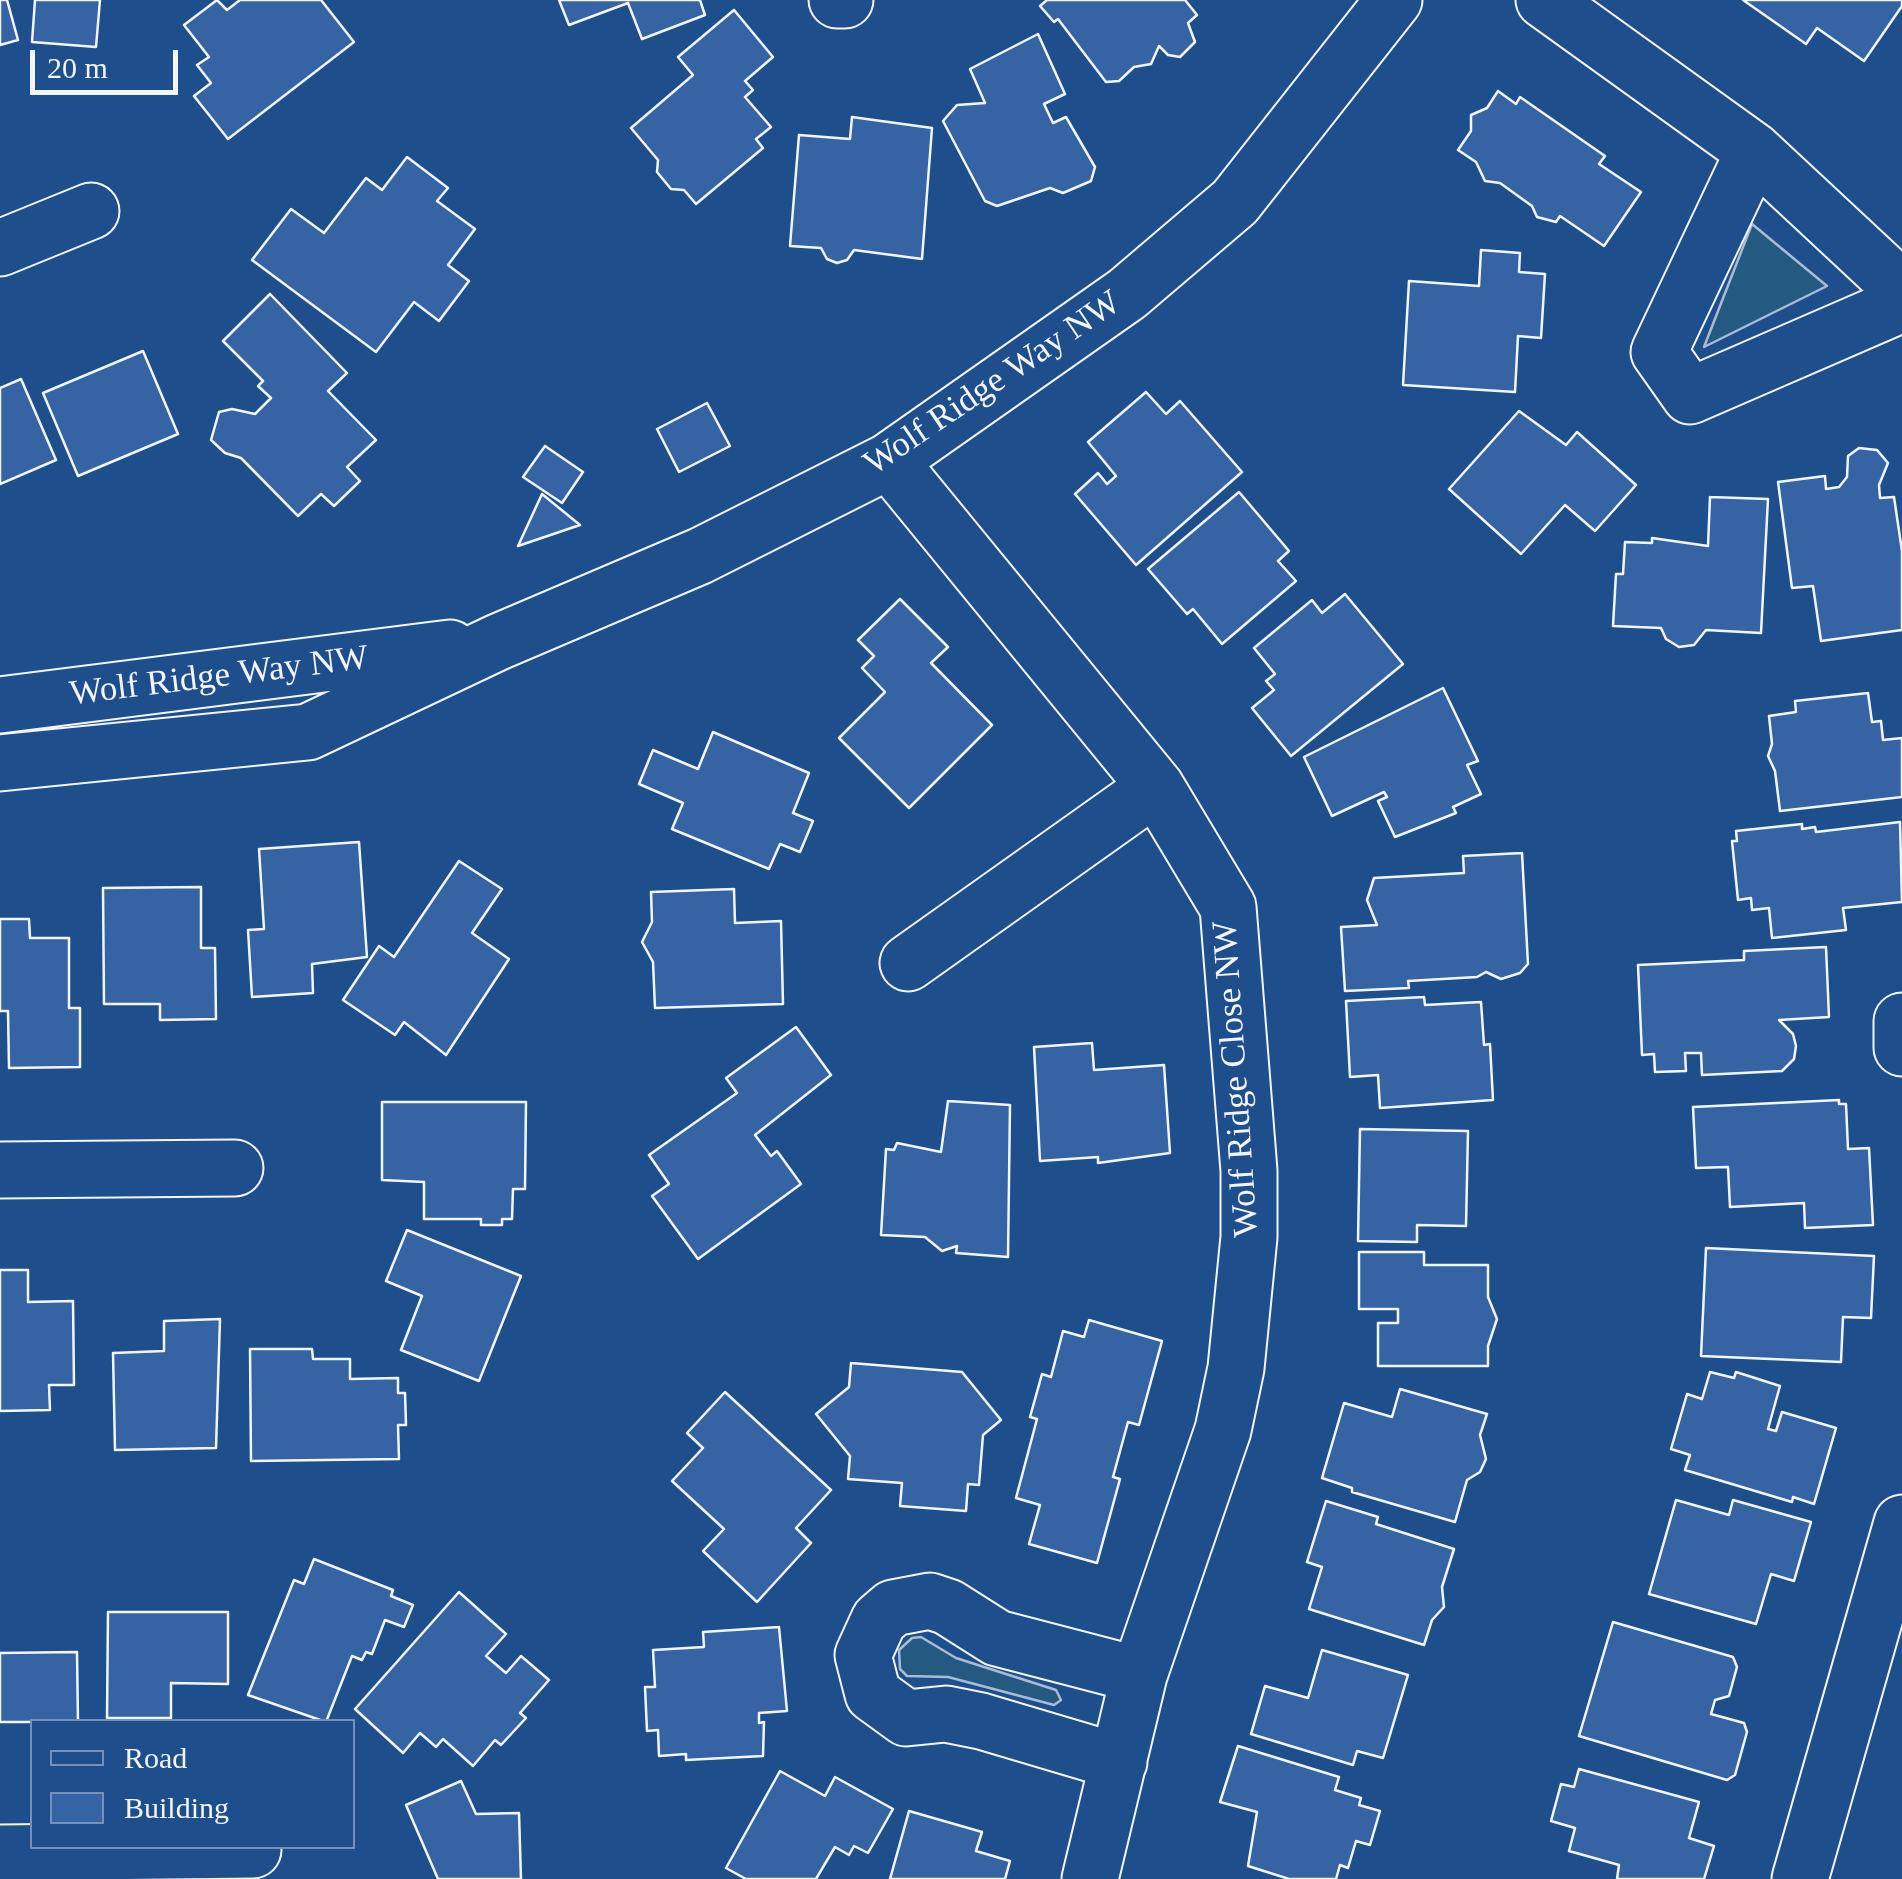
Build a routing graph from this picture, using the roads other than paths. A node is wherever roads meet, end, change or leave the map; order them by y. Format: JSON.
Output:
{"nodes":[{"id":1,"x":1394,"y":0,"type":"edge"},
{"id":2,"x":1544,"y":0,"type":"edge"},
{"id":3,"x":1754,"y":151,"type":"junction"},
{"id":4,"x":91,"y":211,"type":"dead end"},
{"id":5,"x":0,"y":248,"type":"edge"},
{"id":6,"x":1902,"y":289,"type":"edge"},
{"id":7,"x":1902,"y":304,"type":"edge"},
{"id":8,"x":889,"y":461,"type":"junction"},
{"id":9,"x":498,"y":642,"type":"junction"},
{"id":10,"x":0,"y":705,"type":"edge"},
{"id":11,"x":0,"y":763,"type":"edge"},
{"id":12,"x":1156,"y":786,"type":"junction"},
{"id":13,"x":908,"y":963,"type":"dead end"},
{"id":14,"x":1902,"y":1021,"type":"edge"},
{"id":15,"x":1902,"y":1048,"type":"edge"},
{"id":16,"x":235,"y":1168,"type":"dead end"},
{"id":17,"x":0,"y":1170,"type":"edge"},
{"id":18,"x":1902,"y":1523,"type":"edge"},
{"id":19,"x":1139,"y":1675,"type":"junction"},
{"id":20,"x":1119,"y":1762,"type":"junction"},
{"id":21,"x":253,"y":1850,"type":"dead end"},
{"id":22,"x":0,"y":1852,"type":"edge"},
{"id":23,"x":1090,"y":1879,"type":"edge"},
{"id":24,"x":1800,"y":1879,"type":"edge"}],
"edges":[{"from":1,"to":8,"type":"street","name":"Wolf Ridge Way NW"},
{"from":2,"to":3,"type":"street"},
{"from":3,"to":6,"type":"street"},
{"from":3,"to":7,"type":"street"},
{"from":4,"to":5,"type":"street"},
{"from":8,"to":9,"type":"street","name":"Wolf Ridge Way NW"},
{"from":8,"to":12,"type":"street","name":"Wolf Ridge Close NW"},
{"from":9,"to":10,"type":"street","name":"Wolf Ridge Way NW"},
{"from":9,"to":11,"type":"street","name":"Wolf Ridge Way NW"},
{"from":12,"to":13,"type":"street"},
{"from":12,"to":19,"type":"street","name":"Wolf Ridge Close NW"},
{"from":14,"to":15,"type":"street"},
{"from":16,"to":17,"type":"street"},
{"from":18,"to":24,"type":"street"},
{"from":19,"to":20,"type":"street","name":"Wolf Ridge Close NW"},
{"from":19,"to":20,"type":"street"},
{"from":20,"to":23,"type":"street","name":"Wolf Ridge Close NW"},
{"from":21,"to":22,"type":"street"}]}
